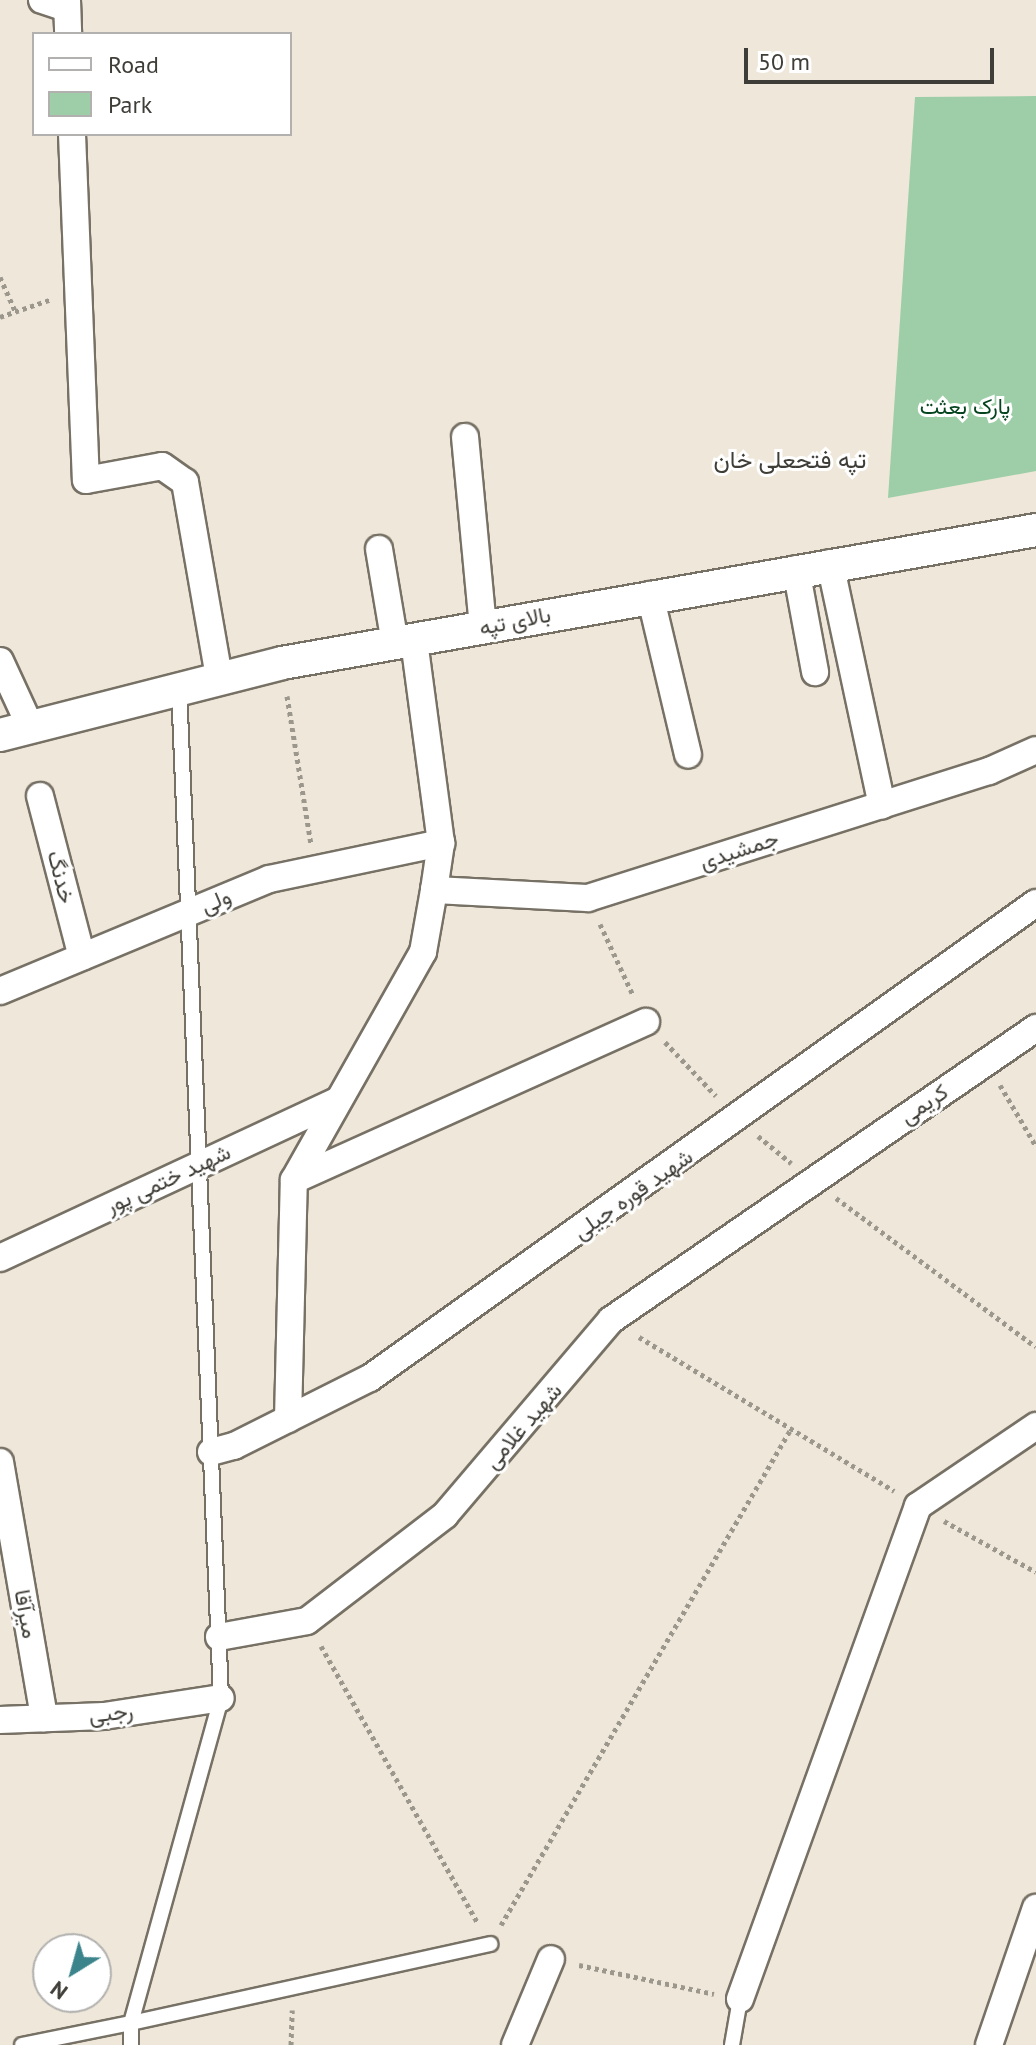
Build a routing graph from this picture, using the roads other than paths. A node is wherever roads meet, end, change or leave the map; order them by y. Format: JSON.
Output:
{"nodes":[{"id":1,"x":72,"y":136,"type":"edge"},
{"id":2,"x":465,"y":437,"type":"dead end"},
{"id":3,"x":1036,"y":530,"type":"edge"},
{"id":4,"x":379,"y":549,"type":"dead end"},
{"id":5,"x":830,"y":563,"type":"junction"},
{"id":6,"x":796,"y":569,"type":"junction"},
{"id":7,"x":650,"y":595,"type":"junction"},
{"id":8,"x":483,"y":627,"type":"junction"},
{"id":9,"x":404,"y":642,"type":"junction"},
{"id":10,"x":0,"y":661,"type":"edge"},
{"id":11,"x":815,"y":672,"type":"dead end"},
{"id":12,"x":219,"y":676,"type":"junction"},
{"id":13,"x":179,"y":686,"type":"junction"},
{"id":14,"x":15,"y":730,"type":"edge"},
{"id":15,"x":1036,"y":750,"type":"edge"},
{"id":16,"x":688,"y":755,"type":"dead end"},
{"id":17,"x":40,"y":796,"type":"dead end"},
{"id":18,"x":882,"y":805,"type":"junction"},
{"id":19,"x":441,"y":843,"type":"junction"},
{"id":20,"x":434,"y":890,"type":"junction"},
{"id":21,"x":1036,"y":903,"type":"edge"},
{"id":22,"x":189,"y":912,"type":"junction"},
{"id":23,"x":82,"y":957,"type":"junction"},
{"id":24,"x":0,"y":991,"type":"edge"},
{"id":25,"x":646,"y":1022,"type":"road end"},
{"id":26,"x":1036,"y":1028,"type":"edge"},
{"id":27,"x":336,"y":1101,"type":"junction"},
{"id":28,"x":199,"y":1165,"type":"junction"},
{"id":29,"x":294,"y":1180,"type":"junction"},
{"id":30,"x":812,"y":1180,"type":"joint"},
{"id":31,"x":0,"y":1258,"type":"edge"},
{"id":32,"x":288,"y":1419,"type":"junction"},
{"id":33,"x":1035,"y":1426,"type":"edge"},
{"id":34,"x":211,"y":1452,"type":"junction"},
{"id":35,"x":0,"y":1462,"type":"edge"},
{"id":36,"x":219,"y":1637,"type":"junction"},
{"id":37,"x":221,"y":1698,"type":"junction"},
{"id":38,"x":44,"y":1718,"type":"junction"},
{"id":39,"x":0,"y":1720,"type":"edge"},
{"id":40,"x":1036,"y":1908,"type":"edge"},
{"id":41,"x":490,"y":1944,"type":"road end"},
{"id":42,"x":551,"y":1959,"type":"road end"},
{"id":43,"x":740,"y":1999,"type":"joint"},
{"id":44,"x":131,"y":2023,"type":"junction"},
{"id":45,"x":22,"y":2045,"type":"edge"},
{"id":46,"x":131,"y":2045,"type":"edge"},
{"id":47,"x":515,"y":2045,"type":"edge"},
{"id":48,"x":732,"y":2045,"type":"edge"},
{"id":49,"x":989,"y":2045,"type":"edge"}],
"edges":[{"from":1,"to":12,"type":"street"},
{"from":2,"to":8,"type":"street"},
{"from":3,"to":5,"type":"street","name":"بالای تپه"},
{"from":4,"to":9,"type":"street"},
{"from":5,"to":6,"type":"street","name":"بالای تپه"},
{"from":5,"to":18,"type":"street"},
{"from":6,"to":7,"type":"street","name":"بالای تپه"},
{"from":6,"to":11,"type":"street"},
{"from":7,"to":8,"type":"street","name":"بالای تپه"},
{"from":7,"to":16,"type":"street"},
{"from":8,"to":9,"type":"street","name":"بالای تپه"},
{"from":9,"to":12,"type":"street","name":"بالای تپه"},
{"from":9,"to":19,"type":"street"},
{"from":10,"to":14,"type":"street"},
{"from":12,"to":13,"type":"street","name":"بالای تپه"},
{"from":13,"to":14,"type":"street","name":"بالای تپه"},
{"from":13,"to":22,"type":"lane"},
{"from":15,"to":18,"type":"street","name":"جمشیدی"},
{"from":17,"to":23,"type":"street","name":"خدنگ"},
{"from":18,"to":20,"type":"street","name":"جمشیدی"},
{"from":19,"to":20,"type":"street"},
{"from":19,"to":22,"type":"street","name":"ولی"},
{"from":20,"to":27,"type":"street"},
{"from":21,"to":32,"type":"street","name":"شهید قوره جیلی"},
{"from":22,"to":23,"type":"street","name":"ولی"},
{"from":22,"to":28,"type":"lane"},
{"from":23,"to":24,"type":"street","name":"ولی"},
{"from":25,"to":29,"type":"street"},
{"from":26,"to":30,"type":"street","name":"کریمی"},
{"from":27,"to":28,"type":"street","name":"شهید ختمی پور"},
{"from":27,"to":29,"type":"street"},
{"from":28,"to":31,"type":"street","name":"شهید ختمی پور"},
{"from":28,"to":34,"type":"lane"},
{"from":29,"to":32,"type":"street"},
{"from":30,"to":36,"type":"street","name":"شهید غلامی"},
{"from":32,"to":34,"type":"street","name":"شهید قوره جیلی"},
{"from":33,"to":43,"type":"street"},
{"from":34,"to":36,"type":"lane"},
{"from":35,"to":38,"type":"street","name":"میرآقا"},
{"from":36,"to":37,"type":"lane"},
{"from":37,"to":38,"type":"street","name":"رجبی"},
{"from":37,"to":44,"type":"lane"},
{"from":38,"to":39,"type":"street","name":"رجبی"},
{"from":40,"to":49,"type":"street"},
{"from":41,"to":44,"type":"lane"},
{"from":42,"to":47,"type":"street"},
{"from":43,"to":48,"type":"lane"},
{"from":44,"to":45,"type":"lane"},
{"from":44,"to":46,"type":"lane"}]}
